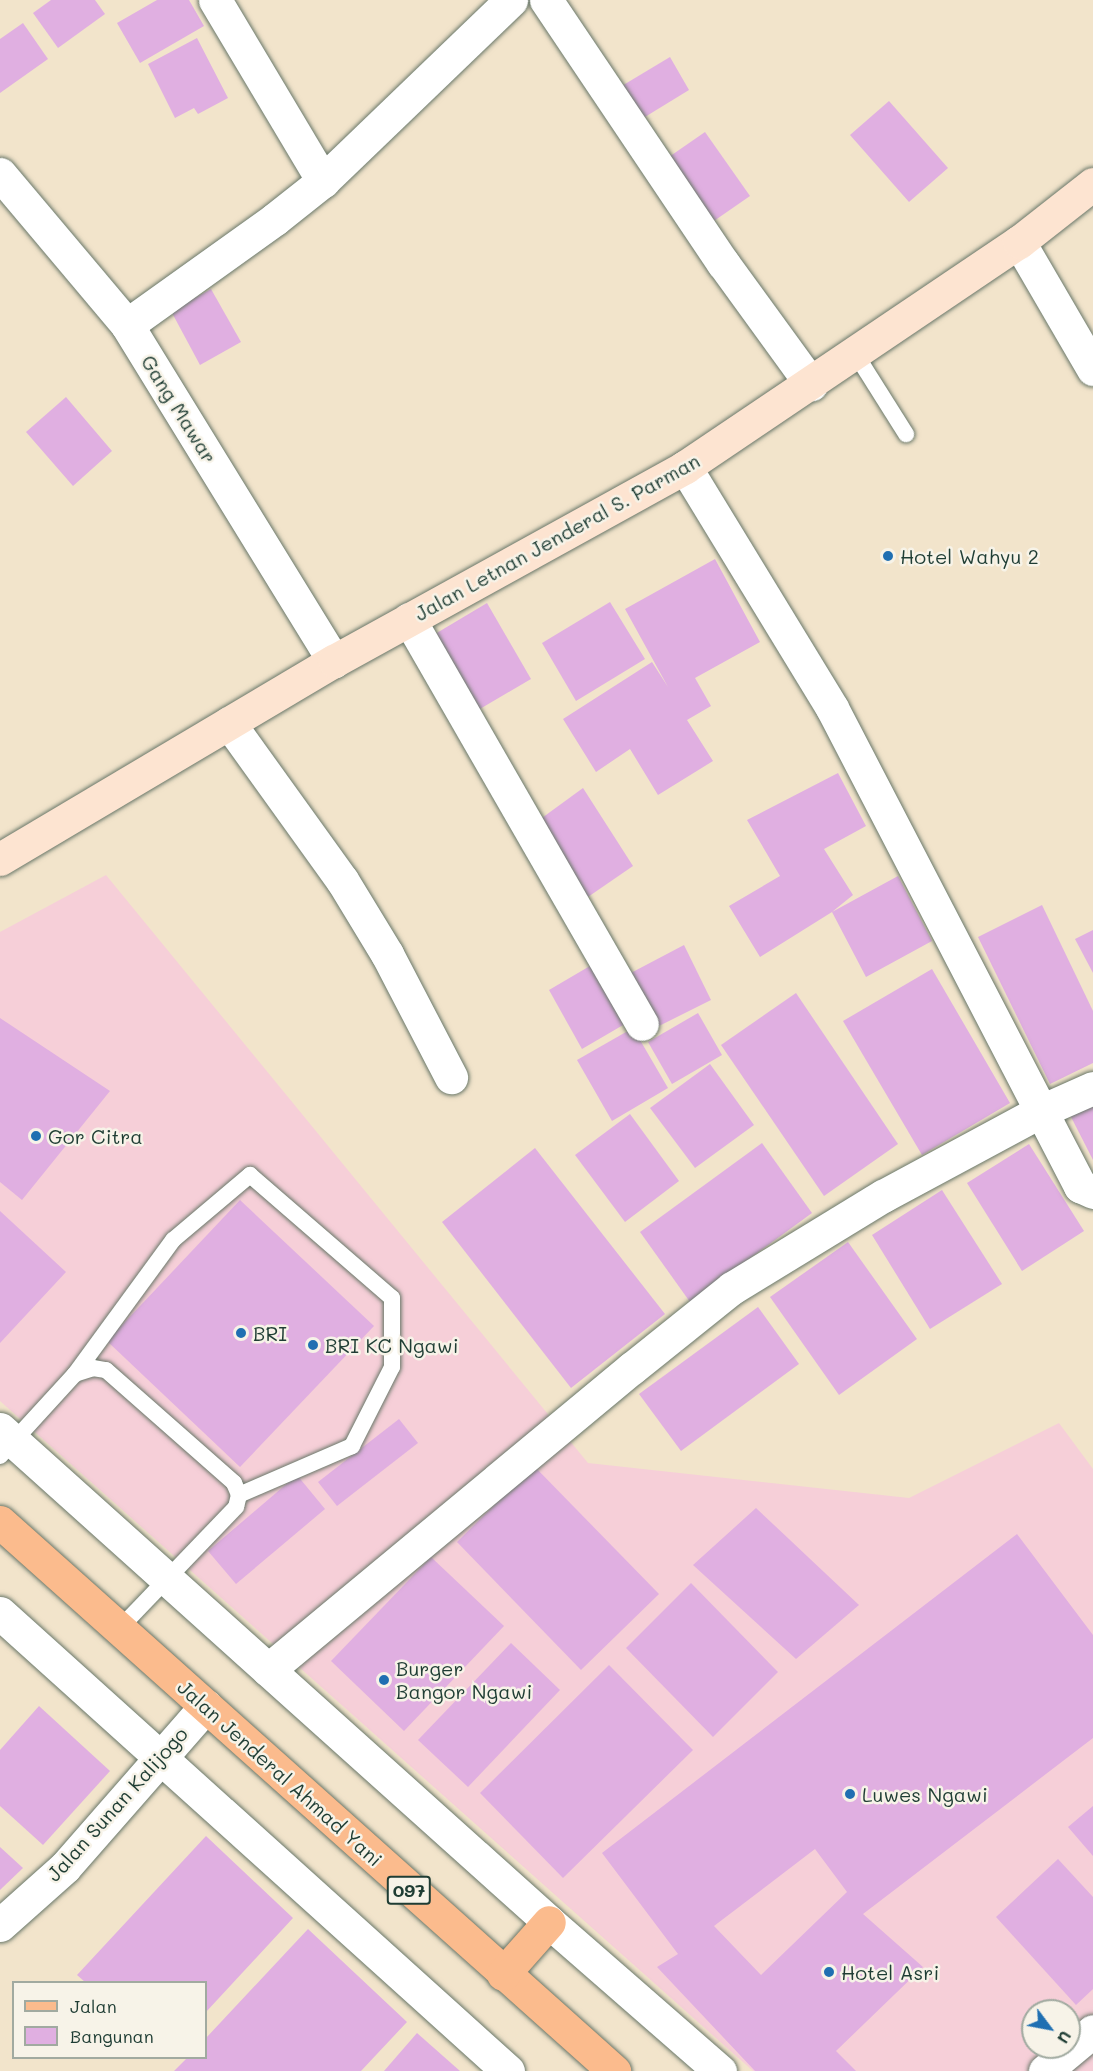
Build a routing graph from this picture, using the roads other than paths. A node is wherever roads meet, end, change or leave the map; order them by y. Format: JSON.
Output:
{"nodes":[{"id":1,"x":215,"y":0,"type":"edge"},
{"id":2,"x":510,"y":0,"type":"edge"},
{"id":3,"x":546,"y":0,"type":"edge"},
{"id":4,"x":0,"y":174,"type":"edge"},
{"id":5,"x":323,"y":181,"type":"junction"},
{"id":6,"x":1093,"y":184,"type":"edge"},
{"id":7,"x":1019,"y":242,"type":"junction"},
{"id":8,"x":127,"y":325,"type":"junction"},
{"id":9,"x":855,"y":353,"type":"junction"},
{"id":10,"x":1093,"y":369,"type":"edge"},
{"id":11,"x":811,"y":384,"type":"junction"},
{"id":12,"x":906,"y":434,"type":"dead end"},
{"id":13,"x":685,"y":467,"type":"junction"},
{"id":14,"x":409,"y":619,"type":"junction"},
{"id":15,"x":334,"y":661,"type":"junction"},
{"id":16,"x":229,"y":723,"type":"junction"},
{"id":17,"x":0,"y":859,"type":"edge"},
{"id":18,"x":642,"y":1024,"type":"dead end"},
{"id":19,"x":451,"y":1077,"type":"dead end"},
{"id":20,"x":1093,"y":1088,"type":"edge"},
{"id":21,"x":1041,"y":1112,"type":"junction"},
{"id":22,"x":1093,"y":1192,"type":"edge"},
{"id":23,"x":75,"y":1374,"type":"junction"},
{"id":24,"x":4,"y":1442,"type":"edge"},
{"id":25,"x":239,"y":1495,"type":"junction"},
{"id":26,"x":0,"y":1522,"type":"edge"},
{"id":27,"x":168,"y":1577,"type":"junction"},
{"id":28,"x":0,"y":1613,"type":"edge"},
{"id":29,"x":120,"y":1628,"type":"junction"},
{"id":30,"x":268,"y":1670,"type":"junction"},
{"id":31,"x":206,"y":1706,"type":"junction"},
{"id":32,"x":160,"y":1758,"type":"junction"},
{"id":33,"x":549,"y":1922,"type":"junction"},
{"id":34,"x":0,"y":1925,"type":"edge"},
{"id":35,"x":503,"y":1974,"type":"junction"},
{"id":36,"x":1093,"y":2031,"type":"edge"},
{"id":37,"x":508,"y":2071,"type":"edge"},
{"id":38,"x":614,"y":2071,"type":"edge"},
{"id":39,"x":720,"y":2071,"type":"edge"},
{"id":40,"x":1045,"y":2071,"type":"edge"}],
"edges":[{"from":1,"to":5,"type":"street"},
{"from":2,"to":5,"type":"street"},
{"from":3,"to":11,"type":"street"},
{"from":4,"to":8,"type":"street","name":"Gang Mawar"},
{"from":5,"to":8,"type":"street"},
{"from":6,"to":7,"type":"main road","name":"Jalan Letnan Jenderal S. Parman"},
{"from":7,"to":9,"type":"main road","name":"Jalan Letnan Jenderal S. Parman"},
{"from":7,"to":10,"type":"street"},
{"from":8,"to":15,"type":"street","name":"Gang Mawar"},
{"from":9,"to":11,"type":"main road","name":"Jalan Letnan Jenderal S. Parman"},
{"from":9,"to":12,"type":"lane"},
{"from":11,"to":13,"type":"main road","name":"Jalan Letnan Jenderal S. Parman"},
{"from":13,"to":14,"type":"main road","name":"Jalan Letnan Jenderal S. Parman"},
{"from":13,"to":21,"type":"street"},
{"from":14,"to":15,"type":"main road","name":"Jalan Letnan Jenderal S. Parman"},
{"from":14,"to":18,"type":"street"},
{"from":15,"to":16,"type":"main road","name":"Jalan Letnan Jenderal S. Parman"},
{"from":16,"to":17,"type":"main road","name":"Jalan Letnan Jenderal S. Parman"},
{"from":16,"to":19,"type":"street"},
{"from":20,"to":21,"type":"street"},
{"from":21,"to":22,"type":"street"},
{"from":21,"to":30,"type":"street"},
{"from":23,"to":24,"type":"lane"},
{"from":23,"to":25,"type":"lane"},
{"from":23,"to":25,"type":"lane"},
{"from":24,"to":27,"type":"street"},
{"from":25,"to":27,"type":"lane"},
{"from":26,"to":29,"type":"main road","name":"Jalan Jenderal Ahmad Yani","number":"097"},
{"from":27,"to":29,"type":"lane"},
{"from":27,"to":30,"type":"street"},
{"from":28,"to":32,"type":"street"},
{"from":29,"to":31,"type":"main road","name":"Jalan Jenderal Ahmad Yani","number":"097"},
{"from":30,"to":33,"type":"street"},
{"from":31,"to":32,"type":"street","name":"Jalan Sunan Kalijogo"},
{"from":31,"to":35,"type":"main road","name":"Jalan Jenderal Ahmad Yani","number":"097"},
{"from":32,"to":34,"type":"street","name":"Jalan Sunan Kalijogo"},
{"from":32,"to":37,"type":"street"},
{"from":33,"to":35,"type":"main road"},
{"from":33,"to":39,"type":"street"},
{"from":35,"to":38,"type":"main road","name":"Jalan Jenderal Ahmad Yani","number":"097"},
{"from":36,"to":40,"type":"street"}]}
